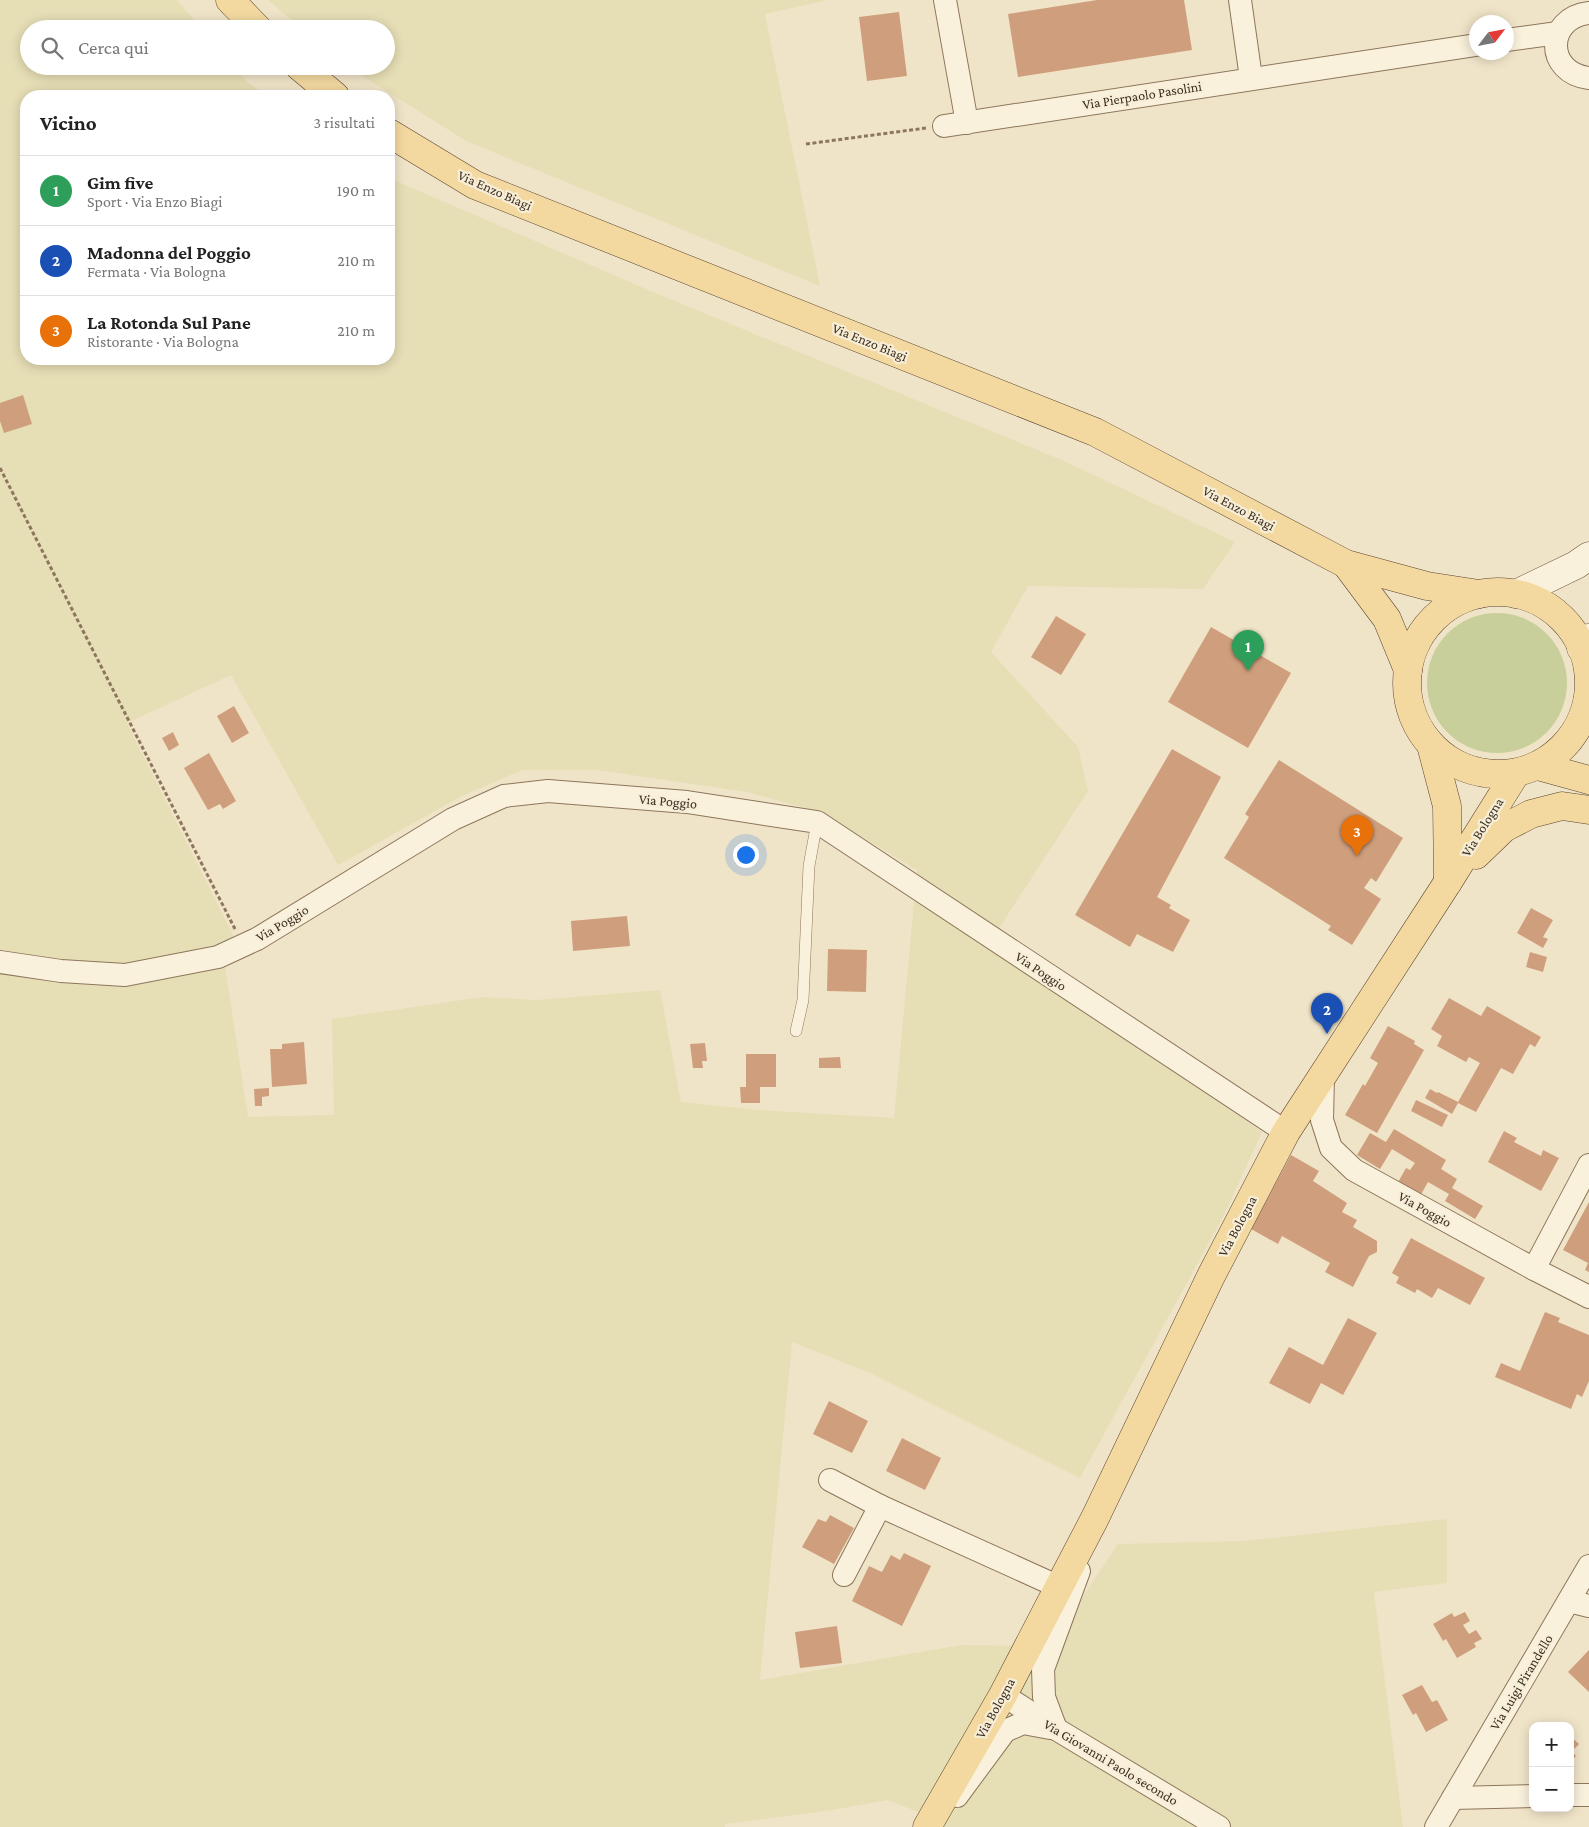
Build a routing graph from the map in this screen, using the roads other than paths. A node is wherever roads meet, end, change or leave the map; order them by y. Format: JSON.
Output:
{"nodes":[{"id":1,"x":230,"y":0,"type":"edge"},
{"id":2,"x":945,"y":0,"type":"edge"},
{"id":3,"x":1240,"y":0,"type":"edge"},
{"id":4,"x":1589,"y":13,"type":"edge"},
{"id":5,"x":249,"y":20,"type":"edge"},
{"id":6,"x":1558,"y":32,"type":"junction"},
{"id":7,"x":1514,"y":39,"type":"edge"},
{"id":8,"x":1469,"y":46,"type":"edge"},
{"id":9,"x":310,"y":75,"type":"edge"},
{"id":10,"x":1251,"y":78,"type":"junction"},
{"id":11,"x":1589,"y":78,"type":"edge"},
{"id":12,"x":328,"y":90,"type":"edge"},
{"id":13,"x":967,"y":123,"type":"junction"},
{"id":14,"x":944,"y":126,"type":"road end"},
{"id":15,"x":395,"y":137,"type":"edge"},
{"id":16,"x":1589,"y":556,"type":"edge"},
{"id":17,"x":1346,"y":564,"type":"junction"},
{"id":18,"x":1479,"y":594,"type":"junction"},
{"id":19,"x":1516,"y":594,"type":"junction"},
{"id":20,"x":1585,"y":643,"type":"edge"},
{"id":21,"x":1408,"y":670,"type":"junction"},
{"id":22,"x":1589,"y":689,"type":"edge"},
{"id":23,"x":1431,"y":745,"type":"junction"},
{"id":24,"x":1527,"y":769,"type":"junction"},
{"id":25,"x":1589,"y":780,"type":"edge"},
{"id":26,"x":1589,"y":810,"type":"edge"},
{"id":27,"x":817,"y":822,"type":"junction"},
{"id":28,"x":1448,"y":882,"type":"junction"},
{"id":29,"x":0,"y":962,"type":"edge"},
{"id":30,"x":796,"y":1031,"type":"dead end"},
{"id":31,"x":1323,"y":1076,"type":"junction"},
{"id":32,"x":1286,"y":1132,"type":"junction"},
{"id":33,"x":1589,"y":1165,"type":"edge"},
{"id":34,"x":1534,"y":1269,"type":"junction"},
{"id":35,"x":1589,"y":1297,"type":"edge"},
{"id":36,"x":830,"y":1480,"type":"dead end"},
{"id":37,"x":880,"y":1506,"type":"junction"},
{"id":38,"x":1095,"y":1518,"type":"junction"},
{"id":39,"x":1589,"y":1566,"type":"edge"},
{"id":40,"x":844,"y":1575,"type":"dead end"},
{"id":41,"x":1060,"y":1587,"type":"junction"},
{"id":42,"x":1579,"y":1604,"type":"edge"},
{"id":43,"x":1003,"y":1695,"type":"junction"},
{"id":44,"x":1056,"y":1729,"type":"junction"},
{"id":45,"x":1574,"y":1795,"type":"edge"},
{"id":46,"x":1589,"y":1795,"type":"edge"},
{"id":47,"x":1529,"y":1796,"type":"edge"},
{"id":48,"x":1453,"y":1798,"type":"junction"},
{"id":49,"x":927,"y":1827,"type":"edge"},
{"id":50,"x":934,"y":1827,"type":"edge"},
{"id":51,"x":1219,"y":1827,"type":"edge"},
{"id":52,"x":1436,"y":1827,"type":"edge"}],
"edges":[{"from":1,"to":5,"type":"main road"},
{"from":2,"to":13,"type":"street"},
{"from":3,"to":10,"type":"street"},
{"from":4,"to":6,"type":"street"},
{"from":6,"to":7,"type":"street"},
{"from":6,"to":11,"type":"street"},
{"from":8,"to":10,"type":"street","name":"Via Pierpaolo Pasolini"},
{"from":9,"to":12,"type":"main road"},
{"from":10,"to":13,"type":"street","name":"Via Pierpaolo Pasolini"},
{"from":13,"to":14,"type":"street","name":"Via Pierpaolo Pasolini"},
{"from":15,"to":17,"type":"main road","name":"Via Enzo Biagi"},
{"from":16,"to":19,"type":"main road","name":"Via Bologna"},
{"from":17,"to":18,"type":"main road","name":"Via Enzo Biagi"},
{"from":17,"to":21,"type":"main road","name":"Via Enzo Biagi"},
{"from":18,"to":19,"type":"main road","name":"Via Bologna"},
{"from":18,"to":21,"type":"main road","name":"Via Bologna"},
{"from":19,"to":20,"type":"main road","name":"Via Bologna"},
{"from":20,"to":22,"type":"main road","name":"Via Bologna"},
{"from":21,"to":23,"type":"main road","name":"Via Bologna"},
{"from":22,"to":24,"type":"main road","name":"Via Bologna"},
{"from":23,"to":24,"type":"main road","name":"Via Bologna"},
{"from":23,"to":28,"type":"main road","name":"Via Bologna"},
{"from":24,"to":25,"type":"main road"},
{"from":24,"to":28,"type":"main road","name":"Via Bologna"},
{"from":26,"to":28,"type":"main road"},
{"from":27,"to":29,"type":"street","name":"Via Poggio"},
{"from":27,"to":30,"type":"lane"},
{"from":27,"to":32,"type":"street","name":"Via Poggio"},
{"from":28,"to":31,"type":"main road","name":"Via Bologna"},
{"from":31,"to":32,"type":"main road","name":"Via Bologna"},
{"from":31,"to":34,"type":"street","name":"Via Poggio"},
{"from":32,"to":38,"type":"main road","name":"Via Bologna"},
{"from":33,"to":34,"type":"street"},
{"from":34,"to":35,"type":"street","name":"Via Poggio"},
{"from":36,"to":37,"type":"street"},
{"from":37,"to":40,"type":"street"},
{"from":37,"to":41,"type":"street"},
{"from":38,"to":41,"type":"main road","name":"Via Bologna"},
{"from":38,"to":44,"type":"street"},
{"from":39,"to":42,"type":"street","name":"Via Luigi Pirandello"},
{"from":41,"to":43,"type":"main road","name":"Via Bologna"},
{"from":42,"to":48,"type":"street","name":"Via Luigi Pirandello"},
{"from":43,"to":44,"type":"street","name":"Via Giovanni Paolo secondo"},
{"from":43,"to":49,"type":"main road","name":"Via Bologna"},
{"from":44,"to":50,"type":"street"},
{"from":44,"to":51,"type":"street","name":"Via Giovanni Paolo secondo"},
{"from":45,"to":46,"type":"street"},
{"from":47,"to":48,"type":"street"},
{"from":48,"to":52,"type":"street"}]}
